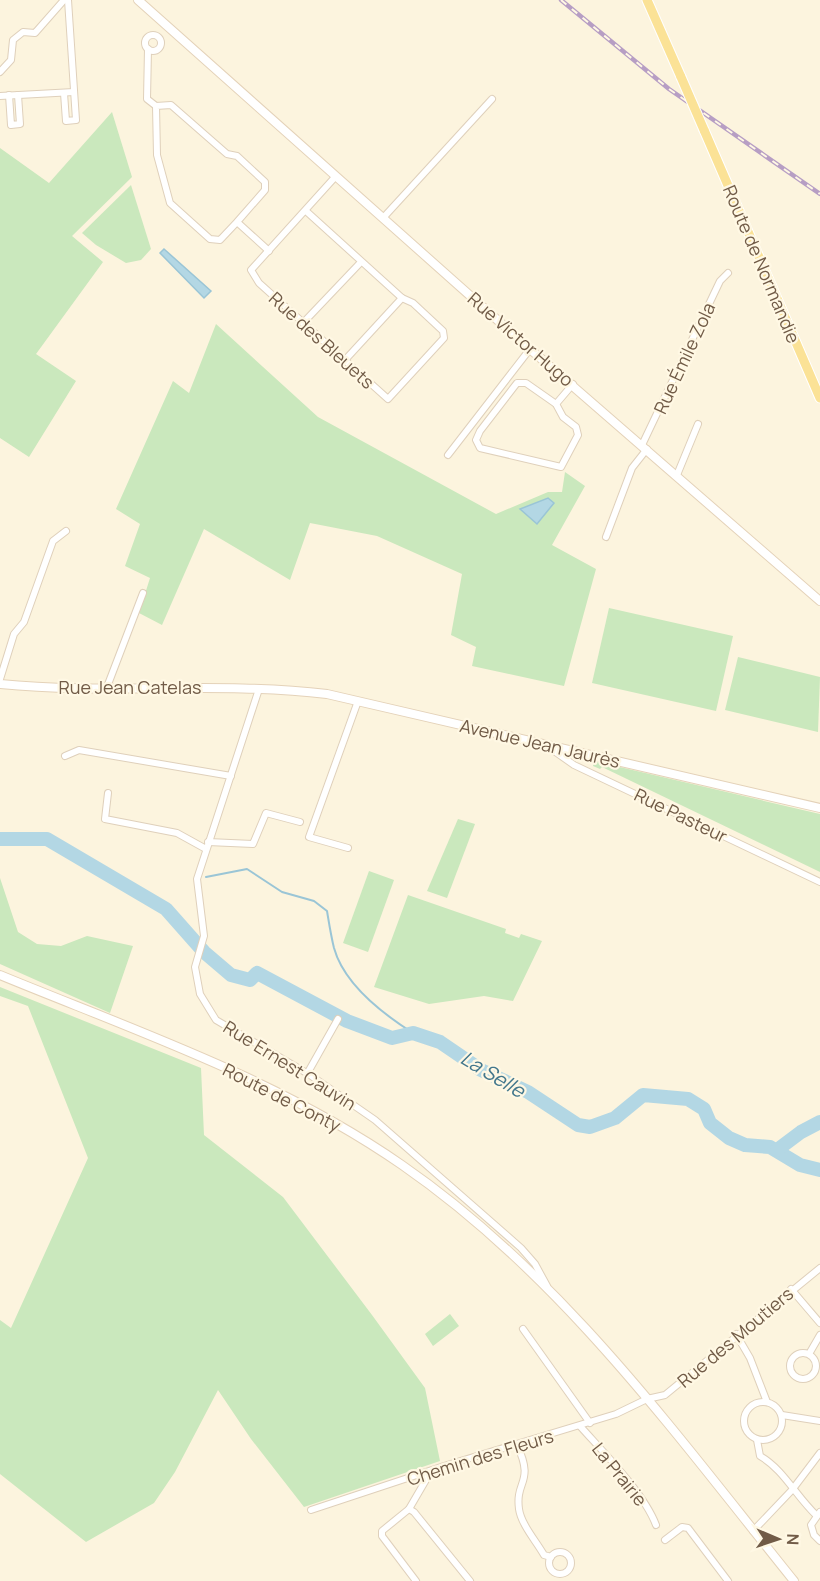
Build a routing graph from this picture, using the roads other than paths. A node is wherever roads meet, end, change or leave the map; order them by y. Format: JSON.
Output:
{"nodes":[{"id":1,"x":66,"y":0,"type":"edge"},
{"id":2,"x":138,"y":0,"type":"edge"},
{"id":3,"x":647,"y":0,"type":"edge"},
{"id":4,"x":148,"y":49,"type":"dead end"},
{"id":5,"x":0,"y":72,"type":"edge"},
{"id":6,"x":75,"y":92,"type":"junction"},
{"id":7,"x":64,"y":93,"type":"junction"},
{"id":8,"x":9,"y":95,"type":"junction"},
{"id":9,"x":18,"y":95,"type":"junction"},
{"id":10,"x":0,"y":96,"type":"edge"},
{"id":11,"x":492,"y":99,"type":"dead end"},
{"id":12,"x":156,"y":106,"type":"junction"},
{"id":13,"x":336,"y":176,"type":"junction"},
{"id":14,"x":306,"y":211,"type":"junction"},
{"id":15,"x":383,"y":218,"type":"junction"},
{"id":16,"x":237,"y":222,"type":"junction"},
{"id":17,"x":269,"y":251,"type":"junction"},
{"id":18,"x":362,"y":262,"type":"junction"},
{"id":19,"x":728,"y":273,"type":"dead end"},
{"id":20,"x":402,"y":298,"type":"junction"},
{"id":21,"x":303,"y":323,"type":"junction"},
{"id":22,"x":530,"y":349,"type":"junction"},
{"id":23,"x":345,"y":360,"type":"junction"},
{"id":24,"x":573,"y":384,"type":"junction"},
{"id":25,"x":820,"y":398,"type":"edge"},
{"id":26,"x":556,"y":404,"type":"junction"},
{"id":27,"x":698,"y":424,"type":"dead end"},
{"id":28,"x":645,"y":447,"type":"junction"},
{"id":29,"x":448,"y":455,"type":"dead end"},
{"id":30,"x":677,"y":475,"type":"junction"},
{"id":31,"x":66,"y":531,"type":"dead end"},
{"id":32,"x":606,"y":537,"type":"dead end"},
{"id":33,"x":143,"y":593,"type":"dead end"},
{"id":34,"x":820,"y":601,"type":"edge"},
{"id":35,"x":0,"y":682,"type":"edge"},
{"id":36,"x":107,"y":687,"type":"junction"},
{"id":37,"x":259,"y":689,"type":"junction"},
{"id":38,"x":358,"y":700,"type":"junction"},
{"id":39,"x":544,"y":744,"type":"junction"},
{"id":40,"x":590,"y":755,"type":"junction"},
{"id":41,"x":64,"y":756,"type":"dead end"},
{"id":42,"x":586,"y":769,"type":"junction"},
{"id":43,"x":231,"y":776,"type":"junction"},
{"id":44,"x":108,"y":794,"type":"dead end"},
{"id":45,"x":820,"y":808,"type":"edge"},
{"id":46,"x":300,"y":822,"type":"dead end"},
{"id":47,"x":207,"y":845,"type":"junction"},
{"id":48,"x":348,"y":848,"type":"dead end"},
{"id":49,"x":820,"y":882,"type":"edge"},
{"id":50,"x":0,"y":975,"type":"edge"},
{"id":51,"x":338,"y":1019,"type":"dead end"},
{"id":52,"x":307,"y":1074,"type":"junction"},
{"id":53,"x":820,"y":1268,"type":"edge"},
{"id":54,"x":535,"y":1270,"type":"junction"},
{"id":55,"x":791,"y":1289,"type":"junction"},
{"id":56,"x":820,"y":1323,"type":"edge"},
{"id":57,"x":523,"y":1329,"type":"dead end"},
{"id":58,"x":736,"y":1334,"type":"junction"},
{"id":59,"x":820,"y":1335,"type":"edge"},
{"id":60,"x":809,"y":1354,"type":"junction"},
{"id":61,"x":646,"y":1399,"type":"junction"},
{"id":62,"x":767,"y":1402,"type":"junction"},
{"id":63,"x":782,"y":1415,"type":"junction"},
{"id":64,"x":820,"y":1421,"type":"edge"},
{"id":65,"x":590,"y":1423,"type":"junction"},
{"id":66,"x":580,"y":1426,"type":"junction"},
{"id":67,"x":757,"y":1440,"type":"junction"},
{"id":68,"x":517,"y":1445,"type":"junction"},
{"id":69,"x":820,"y":1453,"type":"edge"},
{"id":70,"x":432,"y":1470,"type":"junction"},
{"id":71,"x":792,"y":1490,"type":"junction"},
{"id":72,"x":409,"y":1509,"type":"junction"},
{"id":73,"x":311,"y":1510,"type":"dead end"},
{"id":74,"x":818,"y":1513,"type":"edge"},
{"id":75,"x":656,"y":1525,"type":"dead end"},
{"id":76,"x":753,"y":1531,"type":"junction"},
{"id":77,"x":665,"y":1540,"type":"dead end"},
{"id":78,"x":820,"y":1540,"type":"edge"},
{"id":79,"x":551,"y":1557,"type":"dead end"},
{"id":80,"x":416,"y":1581,"type":"edge"},
{"id":81,"x":470,"y":1581,"type":"edge"},
{"id":82,"x":728,"y":1581,"type":"edge"},
{"id":83,"x":794,"y":1581,"type":"edge"}],
"edges":[{"from":1,"to":5,"type":"street"},
{"from":1,"to":6,"type":"street"},
{"from":2,"to":13,"type":"street","name":"Rue Victor Hugo"},
{"from":3,"to":25,"type":"main road","name":"Route de Normandie","bridge":true},
{"from":4,"to":12,"type":"street"},
{"from":6,"to":7,"type":"street"},
{"from":6,"to":7,"type":"street"},
{"from":7,"to":9,"type":"street"},
{"from":8,"to":9,"type":"street"},
{"from":8,"to":9,"type":"street"},
{"from":8,"to":10,"type":"street"},
{"from":11,"to":15,"type":"street"},
{"from":12,"to":16,"type":"street"},
{"from":12,"to":16,"type":"street"},
{"from":13,"to":14,"type":"street","name":"Rue des Bleuets"},
{"from":13,"to":15,"type":"street","name":"Rue Victor Hugo"},
{"from":14,"to":17,"type":"street","name":"Rue des Bleuets"},
{"from":14,"to":18,"type":"street","name":"Rue des Bleuets"},
{"from":15,"to":22,"type":"street","name":"Rue Victor Hugo"},
{"from":16,"to":17,"type":"street"},
{"from":17,"to":21,"type":"street","name":"Rue des Bleuets"},
{"from":18,"to":20,"type":"street","name":"Rue des Bleuets"},
{"from":18,"to":21,"type":"street"},
{"from":19,"to":28,"type":"street","name":"Rue Émile Zola"},
{"from":20,"to":23,"type":"street"},
{"from":20,"to":23,"type":"street","name":"Rue des Bleuets"},
{"from":21,"to":23,"type":"street","name":"Rue des Bleuets"},
{"from":22,"to":24,"type":"street","name":"Rue Victor Hugo"},
{"from":22,"to":29,"type":"street"},
{"from":24,"to":26,"type":"street"},
{"from":24,"to":28,"type":"street","name":"Rue Victor Hugo"},
{"from":26,"to":26,"type":"street"},
{"from":27,"to":30,"type":"street"},
{"from":28,"to":30,"type":"street","name":"Rue Victor Hugo"},
{"from":28,"to":32,"type":"street","name":"Rue Émile Zola"},
{"from":30,"to":34,"type":"street","name":"Rue Victor Hugo"},
{"from":31,"to":35,"type":"street"},
{"from":33,"to":36,"type":"street"},
{"from":35,"to":36,"type":"street","name":"Rue Jean Catelas"},
{"from":36,"to":37,"type":"street","name":"Rue Jean Catelas"},
{"from":37,"to":38,"type":"street","name":"Avenue Jean Jaurès"},
{"from":37,"to":43,"type":"street","name":"Rue Ernest Cauvin"},
{"from":38,"to":39,"type":"street","name":"Avenue Jean Jaurès"},
{"from":38,"to":48,"type":"street"},
{"from":39,"to":40,"type":"street","name":"Avenue Jean Jaurès"},
{"from":39,"to":42,"type":"street","name":"Rue Pasteur"},
{"from":40,"to":42,"type":"street"},
{"from":40,"to":45,"type":"street","name":"Avenue Jean Jaurès"},
{"from":41,"to":43,"type":"street"},
{"from":42,"to":49,"type":"street","name":"Rue Pasteur"},
{"from":43,"to":47,"type":"street","name":"Rue Ernest Cauvin"},
{"from":44,"to":47,"type":"street"},
{"from":46,"to":47,"type":"street"},
{"from":47,"to":52,"type":"street","name":"Rue Ernest Cauvin"},
{"from":50,"to":54,"type":"street","name":"Route de Conty"},
{"from":51,"to":52,"type":"street"},
{"from":52,"to":54,"type":"street","name":"Rue Ernest Cauvin"},
{"from":53,"to":55,"type":"street","name":"Rue des Moutiers"},
{"from":54,"to":61,"type":"street","name":"Route de Conty"},
{"from":55,"to":56,"type":"street"},
{"from":55,"to":58,"type":"street","name":"Rue des Moutiers"},
{"from":57,"to":65,"type":"street"},
{"from":58,"to":61,"type":"street","name":"Rue des Moutiers"},
{"from":58,"to":62,"type":"street"},
{"from":59,"to":60,"type":"street"},
{"from":60,"to":60,"type":"street"},
{"from":61,"to":65,"type":"street","name":"Chemin des Fleurs"},
{"from":61,"to":76,"type":"street","name":"Route de Conty"},
{"from":62,"to":63,"type":"street"},
{"from":62,"to":67,"type":"street"},
{"from":63,"to":64,"type":"street"},
{"from":63,"to":67,"type":"street"},
{"from":65,"to":66,"type":"street","name":"Chemin des Fleurs"},
{"from":66,"to":68,"type":"street","name":"Chemin des Fleurs"},
{"from":66,"to":75,"type":"street","name":"La Prairie"},
{"from":67,"to":71,"type":"street"},
{"from":68,"to":70,"type":"street","name":"Chemin des Fleurs"},
{"from":68,"to":79,"type":"street"},
{"from":69,"to":71,"type":"street"},
{"from":70,"to":72,"type":"street"},
{"from":70,"to":73,"type":"street","name":"Chemin des Fleurs"},
{"from":71,"to":74,"type":"street"},
{"from":71,"to":76,"type":"street"},
{"from":72,"to":80,"type":"street"},
{"from":72,"to":81,"type":"street"},
{"from":74,"to":78,"type":"street"},
{"from":76,"to":83,"type":"street","name":"Route de Conty"},
{"from":77,"to":82,"type":"street"}]}
